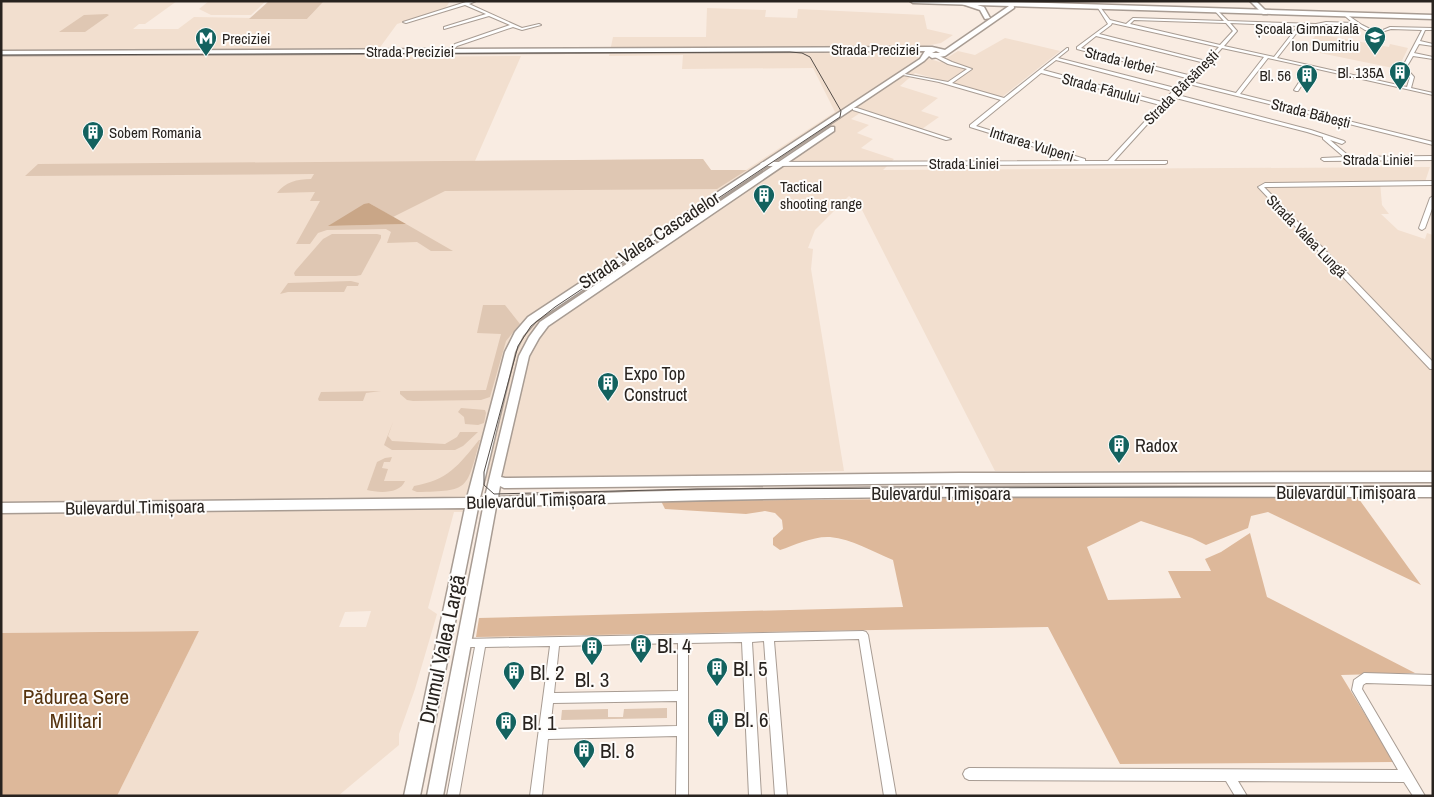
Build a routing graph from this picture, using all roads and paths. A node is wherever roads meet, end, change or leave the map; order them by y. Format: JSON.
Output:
{"nodes":[{"id":1,"x":474,"y":1,"type":"edge"},
{"id":2,"x":913,"y":1,"type":"edge"},
{"id":3,"x":989,"y":1,"type":"edge"},
{"id":4,"x":1211,"y":1,"type":"edge"},
{"id":5,"x":1220,"y":1,"type":"edge"},
{"id":6,"x":1252,"y":1,"type":"edge"},
{"id":7,"x":964,"y":3,"type":"junction"},
{"id":8,"x":1008,"y":3,"type":"edge"},
{"id":9,"x":1111,"y":3,"type":"edge"},
{"id":10,"x":466,"y":4,"type":"junction"},
{"id":11,"x":1100,"y":8,"type":"junction"},
{"id":12,"x":1217,"y":11,"type":"junction"},
{"id":13,"x":1263,"y":11,"type":"junction"},
{"id":14,"x":490,"y":14,"type":"junction"},
{"id":15,"x":1346,"y":15,"type":"junction"},
{"id":16,"x":1433,"y":16,"type":"edge"},
{"id":17,"x":987,"y":18,"type":"junction"},
{"id":18,"x":1109,"y":21,"type":"junction"},
{"id":19,"x":405,"y":22,"type":"dead end"},
{"id":20,"x":1228,"y":23,"type":"junction"},
{"id":21,"x":1357,"y":24,"type":"junction"},
{"id":22,"x":514,"y":25,"type":"junction"},
{"id":23,"x":539,"y":25,"type":"dead end"},
{"id":24,"x":1127,"y":25,"type":"junction"},
{"id":25,"x":1301,"y":25,"type":"junction"},
{"id":26,"x":445,"y":28,"type":"dead end"},
{"id":27,"x":1424,"y":29,"type":"junction"},
{"id":28,"x":1433,"y":30,"type":"edge"},
{"id":29,"x":1096,"y":35,"type":"junction"},
{"id":30,"x":1417,"y":42,"type":"junction"},
{"id":31,"x":1433,"y":45,"type":"edge"},
{"id":32,"x":1221,"y":46,"type":"junction"},
{"id":33,"x":1066,"y":49,"type":"dead end"},
{"id":34,"x":848,"y":50,"type":"junction"},
{"id":35,"x":450,"y":51,"type":"junction"},
{"id":36,"x":1,"y":53,"type":"edge"},
{"id":37,"x":929,"y":53,"type":"junction"},
{"id":38,"x":1094,"y":53,"type":"junction"},
{"id":39,"x":1411,"y":54,"type":"junction"},
{"id":40,"x":1267,"y":56,"type":"junction"},
{"id":41,"x":944,"y":57,"type":"junction"},
{"id":42,"x":1275,"y":58,"type":"junction"},
{"id":43,"x":1433,"y":58,"type":"edge"},
{"id":44,"x":1055,"y":59,"type":"junction"},
{"id":45,"x":1207,"y":62,"type":"junction"},
{"id":46,"x":1080,"y":65,"type":"junction"},
{"id":47,"x":1312,"y":67,"type":"junction"},
{"id":48,"x":1040,"y":71,"type":"junction"},
{"id":49,"x":905,"y":75,"type":"junction"},
{"id":50,"x":1191,"y":80,"type":"junction"},
{"id":51,"x":949,"y":83,"type":"junction"},
{"id":52,"x":1408,"y":88,"type":"junction"},
{"id":53,"x":1176,"y":90,"type":"junction"},
{"id":54,"x":1296,"y":90,"type":"dead end"},
{"id":55,"x":1433,"y":94,"type":"edge"},
{"id":56,"x":1171,"y":95,"type":"junction"},
{"id":57,"x":1237,"y":95,"type":"junction"},
{"id":58,"x":1005,"y":100,"type":"junction"},
{"id":59,"x":1163,"y":104,"type":"junction"},
{"id":60,"x":855,"y":109,"type":"junction"},
{"id":61,"x":1322,"y":135,"type":"junction"},
{"id":62,"x":948,"y":139,"type":"dead end"},
{"id":63,"x":1342,"y":142,"type":"dead end"},
{"id":64,"x":1433,"y":144,"type":"edge"},
{"id":65,"x":1433,"y":158,"type":"edge"},
{"id":66,"x":1324,"y":159,"type":"dead end"},
{"id":67,"x":1349,"y":159,"type":"junction"},
{"id":68,"x":1165,"y":162,"type":"dead end"},
{"id":69,"x":1092,"y":163,"type":"junction"},
{"id":70,"x":1109,"y":163,"type":"junction"},
{"id":71,"x":763,"y":164,"type":"junction"},
{"id":72,"x":778,"y":164,"type":"junction"},
{"id":73,"x":1433,"y":183,"type":"edge"},
{"id":74,"x":1433,"y":198,"type":"edge"},
{"id":75,"x":1432,"y":206,"type":"edge"},
{"id":76,"x":1429,"y":219,"type":"edge"},
{"id":77,"x":1422,"y":228,"type":"dead end"},
{"id":78,"x":664,"y":230,"type":"junction"},
{"id":79,"x":674,"y":235,"type":"junction"},
{"id":80,"x":614,"y":263,"type":"junction"},
{"id":81,"x":624,"y":268,"type":"junction"},
{"id":82,"x":510,"y":352,"type":"junction"},
{"id":83,"x":526,"y":353,"type":"junction"},
{"id":84,"x":1433,"y":366,"type":"edge"},
{"id":85,"x":1433,"y":478,"type":"edge"},
{"id":86,"x":1151,"y":479,"type":"junction"},
{"id":87,"x":497,"y":483,"type":"junction"},
{"id":88,"x":1433,"y":492,"type":"edge"},
{"id":89,"x":1158,"y":493,"type":"junction"},
{"id":90,"x":474,"y":497,"type":"junction"},
{"id":91,"x":490,"y":502,"type":"junction"},
{"id":92,"x":1,"y":508,"type":"edge"},
{"id":93,"x":769,"y":637,"type":"junction"},
{"id":94,"x":746,"y":638,"type":"junction"},
{"id":95,"x":683,"y":639,"type":"junction"},
{"id":96,"x":555,"y":642,"type":"junction"},
{"id":97,"x":463,"y":643,"type":"junction"},
{"id":98,"x":482,"y":643,"type":"junction"},
{"id":99,"x":1433,"y":680,"type":"edge"},
{"id":100,"x":683,"y":696,"type":"junction"},
{"id":101,"x":548,"y":698,"type":"junction"},
{"id":102,"x":683,"y":731,"type":"junction"},
{"id":103,"x":544,"y":734,"type":"junction"},
{"id":104,"x":969,"y":774,"type":"dead end"},
{"id":105,"x":1229,"y":776,"type":"junction"},
{"id":106,"x":1407,"y":776,"type":"junction"},
{"id":107,"x":412,"y":796,"type":"edge"},
{"id":108,"x":435,"y":796,"type":"edge"},
{"id":109,"x":453,"y":796,"type":"edge"},
{"id":110,"x":536,"y":796,"type":"edge"},
{"id":111,"x":682,"y":796,"type":"edge"},
{"id":112,"x":754,"y":796,"type":"edge"},
{"id":113,"x":781,"y":796,"type":"edge"},
{"id":114,"x":890,"y":796,"type":"edge"},
{"id":115,"x":1241,"y":796,"type":"edge"},
{"id":116,"x":1419,"y":796,"type":"edge"}],
"edges":[{"from":1,"to":10,"type":"street"},
{"from":2,"to":7,"type":"main road"},
{"from":3,"to":8,"type":"main road"},
{"from":4,"to":5,"type":"street"},
{"from":6,"to":13,"type":"main road"},
{"from":7,"to":8,"type":"main road"},
{"from":7,"to":17,"type":"main road"},
{"from":8,"to":9,"type":"main road"},
{"from":8,"to":11,"type":"main road"},
{"from":8,"to":17,"type":"main road","name":"Strada Valea Cascadelor"},
{"from":8,"to":41,"type":"main road"},
{"from":9,"to":13,"type":"main road"},
{"from":10,"to":14,"type":"street"},
{"from":10,"to":19,"type":"street"},
{"from":11,"to":12,"type":"main road"},
{"from":11,"to":18,"type":"street"},
{"from":12,"to":13,"type":"main road"},
{"from":12,"to":20,"type":"street"},
{"from":13,"to":15,"type":"main road"},
{"from":13,"to":16,"type":"main road"},
{"from":14,"to":22,"type":"street"},
{"from":14,"to":26,"type":"street"},
{"from":15,"to":16,"type":"main road"},
{"from":15,"to":21,"type":"street"},
{"from":17,"to":37,"type":"main road","name":"Strada Valea Cascadelor"},
{"from":18,"to":24,"type":"street"},
{"from":18,"to":29,"type":"street"},
{"from":20,"to":24,"type":"street"},
{"from":20,"to":25,"type":"street"},
{"from":20,"to":32,"type":"street","name":"Strada Bârsănești"},
{"from":21,"to":25,"type":"street"},
{"from":21,"to":27,"type":"street"},
{"from":22,"to":23,"type":"street"},
{"from":22,"to":35,"type":"street"},
{"from":24,"to":32,"type":"street"},
{"from":25,"to":42,"type":"street"},
{"from":27,"to":28,"type":"street"},
{"from":27,"to":30,"type":"street"},
{"from":29,"to":38,"type":"street","name":"Strada Ierbei"},
{"from":29,"to":45,"type":"street"},
{"from":30,"to":31,"type":"street"},
{"from":30,"to":39,"type":"street"},
{"from":32,"to":40,"type":"street"},
{"from":32,"to":45,"type":"street","name":"Strada Bârsănești"},
{"from":33,"to":44,"type":"street"},
{"from":34,"to":35,"type":"main road","name":"Strada Preciziei"},
{"from":34,"to":37,"type":"main road","name":"Strada Preciziei"},
{"from":34,"to":37,"type":"main road","name":"Strada Preciziei"},
{"from":35,"to":36,"type":"main road","name":"Strada Preciziei"},
{"from":37,"to":41,"type":"main road","name":"Strada Preciziei"},
{"from":37,"to":71,"type":"main road","name":"Strada Valea Cascadelor"},
{"from":38,"to":46,"type":"street"},
{"from":38,"to":50,"type":"street","name":"Strada Ierbei"},
{"from":39,"to":43,"type":"street"},
{"from":39,"to":52,"type":"street"},
{"from":40,"to":42,"type":"street"},
{"from":40,"to":57,"type":"street"},
{"from":41,"to":49,"type":"main road","name":"Strada Valea Cascadelor"},
{"from":41,"to":51,"type":"street"},
{"from":42,"to":47,"type":"street"},
{"from":44,"to":46,"type":"street"},
{"from":44,"to":48,"type":"street"},
{"from":45,"to":50,"type":"street","name":"Strada Bârsănești"},
{"from":46,"to":53,"type":"street"},
{"from":47,"to":52,"type":"street"},
{"from":47,"to":54,"type":"street"},
{"from":48,"to":58,"type":"street"},
{"from":48,"to":59,"type":"street","name":"Strada Fânului"},
{"from":49,"to":51,"type":"street"},
{"from":49,"to":60,"type":"main road","name":"Strada Valea Cascadelor"},
{"from":50,"to":53,"type":"street","name":"Strada Bârsănești"},
{"from":50,"to":57,"type":"street","name":"Strada Băbești"},
{"from":51,"to":58,"type":"street"},
{"from":52,"to":55,"type":"street"},
{"from":53,"to":56,"type":"street","name":"Strada Bârsănești"},
{"from":56,"to":59,"type":"street","name":"Strada Bârsănești"},
{"from":56,"to":61,"type":"street"},
{"from":57,"to":64,"type":"street","name":"Strada Băbești"},
{"from":58,"to":69,"type":"street","name":"Intrarea Vulpeni"},
{"from":59,"to":70,"type":"street","name":"Strada Bârsănești"},
{"from":60,"to":62,"type":"street"},
{"from":60,"to":72,"type":"main road","name":"Strada Valea Cascadelor"},
{"from":61,"to":63,"type":"street"},
{"from":61,"to":67,"type":"street"},
{"from":65,"to":67,"type":"street","name":"Strada Liniei"},
{"from":66,"to":67,"type":"street","name":"Strada Liniei"},
{"from":68,"to":70,"type":"street","name":"Strada Liniei"},
{"from":69,"to":70,"type":"street","name":"Strada Liniei"},
{"from":69,"to":72,"type":"street","name":"Strada Liniei"},
{"from":71,"to":72,"type":"street","name":"Strada Liniei"},
{"from":71,"to":78,"type":"main road","name":"Strada Valea Cascadelor"},
{"from":72,"to":79,"type":"main road","name":"Strada Valea Cascadelor"},
{"from":73,"to":84,"type":"street","name":"Strada Valea Lungă"},
{"from":74,"to":75,"type":"street"},
{"from":75,"to":76,"type":"street"},
{"from":76,"to":77,"type":"street"},
{"from":78,"to":79,"type":"main road"},
{"from":78,"to":80,"type":"main road","name":"Strada Valea Cascadelor"},
{"from":79,"to":81,"type":"main road","name":"Strada Valea Cascadelor"},
{"from":80,"to":81,"type":"main road"},
{"from":80,"to":82,"type":"main road","name":"Strada Valea Cascadelor"},
{"from":81,"to":83,"type":"main road","name":"Strada Valea Cascadelor"},
{"from":82,"to":83,"type":"main road"},
{"from":82,"to":90,"type":"main road","name":"Strada Valea Cascadelor"},
{"from":83,"to":87,"type":"main road","name":"Strada Valea Cascadelor"},
{"from":85,"to":86,"type":"main road","name":"Bulevardul Timișoara"},
{"from":86,"to":87,"type":"main road","name":"Bulevardul Timișoara"},
{"from":86,"to":89,"type":"main road"},
{"from":87,"to":90,"type":"main road"},
{"from":87,"to":91,"type":"main road","name":"Strada Valea Cascadelor"},
{"from":88,"to":89,"type":"main road","name":"Bulevardul Timișoara"},
{"from":89,"to":91,"type":"main road","name":"Bulevardul Timișoara"},
{"from":90,"to":91,"type":"main road","name":"Bulevardul Timișoara"},
{"from":90,"to":92,"type":"main road","name":"Bulevardul Timișoara"},
{"from":90,"to":107,"type":"main road","name":"Drumul Valea Largă"},
{"from":91,"to":97,"type":"main road","name":"Drumul Valea Largă"},
{"from":93,"to":94,"type":"street"},
{"from":93,"to":113,"type":"street"},
{"from":93,"to":114,"type":"street"},
{"from":94,"to":95,"type":"street"},
{"from":94,"to":112,"type":"street"},
{"from":95,"to":96,"type":"street"},
{"from":95,"to":100,"type":"street"},
{"from":96,"to":98,"type":"street"},
{"from":96,"to":101,"type":"street"},
{"from":97,"to":98,"type":"street"},
{"from":97,"to":108,"type":"main road","name":"Drumul Valea Largă"},
{"from":98,"to":109,"type":"street"},
{"from":99,"to":106,"type":"street"},
{"from":100,"to":101,"type":"street"},
{"from":100,"to":102,"type":"street"},
{"from":101,"to":103,"type":"street"},
{"from":102,"to":103,"type":"street"},
{"from":102,"to":111,"type":"street"},
{"from":103,"to":110,"type":"street"},
{"from":104,"to":105,"type":"street"},
{"from":105,"to":106,"type":"street"},
{"from":105,"to":115,"type":"street"},
{"from":106,"to":116,"type":"street"}]}
